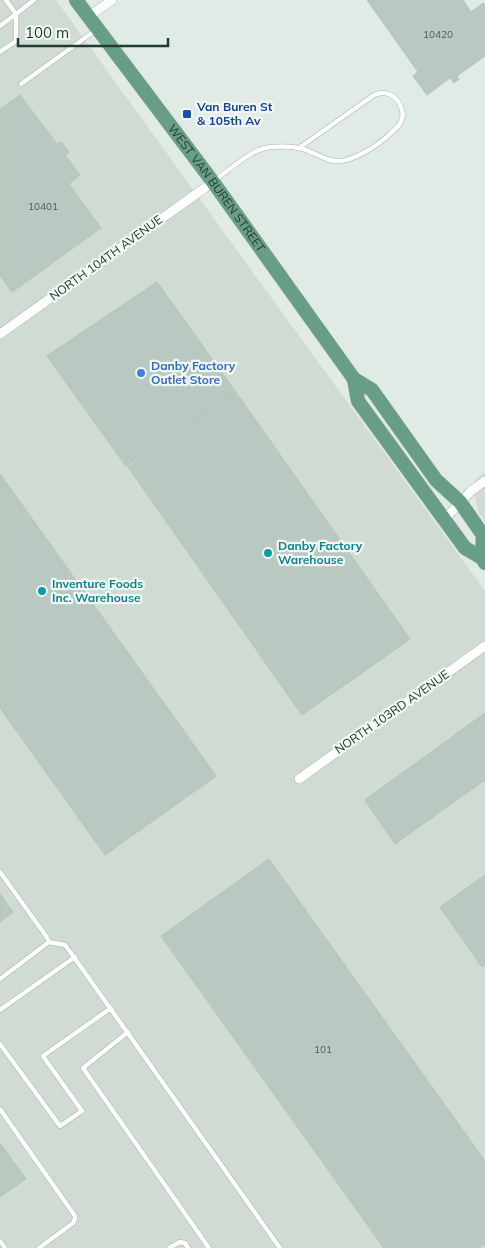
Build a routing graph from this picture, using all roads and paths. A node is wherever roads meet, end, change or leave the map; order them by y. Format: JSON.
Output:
{"nodes":[{"id":1,"x":6,"y":0,"type":"edge"},
{"id":2,"x":34,"y":0,"type":"edge"},
{"id":3,"x":76,"y":0,"type":"edge"},
{"id":4,"x":112,"y":0,"type":"edge"},
{"id":5,"x":16,"y":14,"type":"junction"},
{"id":6,"x":88,"y":17,"type":"junction"},
{"id":7,"x":0,"y":26,"type":"edge"},
{"id":8,"x":97,"y":29,"type":"junction"},
{"id":9,"x":0,"y":52,"type":"edge"},
{"id":10,"x":20,"y":84,"type":"dead end"},
{"id":11,"x":299,"y":148,"type":"junction"},
{"id":12,"x":212,"y":182,"type":"junction"},
{"id":13,"x":0,"y":334,"type":"edge"},
{"id":14,"x":354,"y":379,"type":"junction"},
{"id":15,"x":387,"y":441,"type":"junction"},
{"id":16,"x":485,"y":481,"type":"edge"},
{"id":17,"x":460,"y":502,"type":"junction"},
{"id":18,"x":444,"y":520,"type":"junction"},
{"id":19,"x":483,"y":561,"type":"edge"},
{"id":20,"x":485,"y":646,"type":"edge"},
{"id":21,"x":299,"y":779,"type":"dead end"},
{"id":22,"x":0,"y":872,"type":"edge"},
{"id":23,"x":49,"y":942,"type":"junction"},
{"id":24,"x":75,"y":958,"type":"junction"},
{"id":25,"x":0,"y":979,"type":"edge"},
{"id":26,"x":111,"y":1008,"type":"junction"},
{"id":27,"x":0,"y":1010,"type":"edge"},
{"id":28,"x":128,"y":1032,"type":"junction"},
{"id":29,"x":0,"y":1044,"type":"edge"},
{"id":30,"x":0,"y":1109,"type":"edge"},
{"id":31,"x":0,"y":1241,"type":"edge"},
{"id":32,"x":5,"y":1248,"type":"edge"},
{"id":33,"x":39,"y":1248,"type":"edge"},
{"id":34,"x":169,"y":1248,"type":"edge"},
{"id":35,"x":188,"y":1248,"type":"edge"},
{"id":36,"x":209,"y":1248,"type":"edge"},
{"id":37,"x":280,"y":1248,"type":"edge"}],
"edges":[{"from":1,"to":5,"type":"lane"},
{"from":2,"to":5,"type":"lane"},
{"from":3,"to":6,"type":"main road","name":"WEST VAN BUREN STREET"},
{"from":4,"to":6,"type":"street"},
{"from":5,"to":7,"type":"lane"},
{"from":5,"to":9,"type":"lane"},
{"from":6,"to":8,"type":"main road","name":"WEST VAN BUREN STREET"},
{"from":8,"to":10,"type":"lane"},
{"from":8,"to":12,"type":"main road","name":"WEST VAN BUREN STREET"},
{"from":11,"to":11,"type":"lane"},
{"from":11,"to":12,"type":"lane"},
{"from":12,"to":13,"type":"street","name":"NORTH 104TH AVENUE"},
{"from":12,"to":14,"type":"main road","name":"WEST VAN BUREN STREET"},
{"from":14,"to":15,"type":"main road","name":"WEST VAN BUREN STREET"},
{"from":14,"to":17,"type":"main road","name":"WEST VAN BUREN STREET"},
{"from":15,"to":17,"type":"main road"},
{"from":15,"to":18,"type":"main road","name":"WEST VAN BUREN STREET"},
{"from":16,"to":17,"type":"street"},
{"from":17,"to":18,"type":"street"},
{"from":17,"to":19,"type":"main road","name":"WEST VAN BUREN STREET"},
{"from":18,"to":19,"type":"main road","name":"WEST VAN BUREN STREET"},
{"from":20,"to":21,"type":"street","name":"NORTH 103RD AVENUE"},
{"from":22,"to":23,"type":"lane"},
{"from":23,"to":24,"type":"lane"},
{"from":23,"to":25,"type":"lane"},
{"from":24,"to":26,"type":"lane"},
{"from":24,"to":27,"type":"lane"},
{"from":26,"to":28,"type":"lane"},
{"from":26,"to":29,"type":"lane"},
{"from":28,"to":36,"type":"lane"},
{"from":28,"to":37,"type":"lane"},
{"from":30,"to":33,"type":"lane"},
{"from":31,"to":32,"type":"lane"},
{"from":34,"to":35,"type":"lane"}]}
